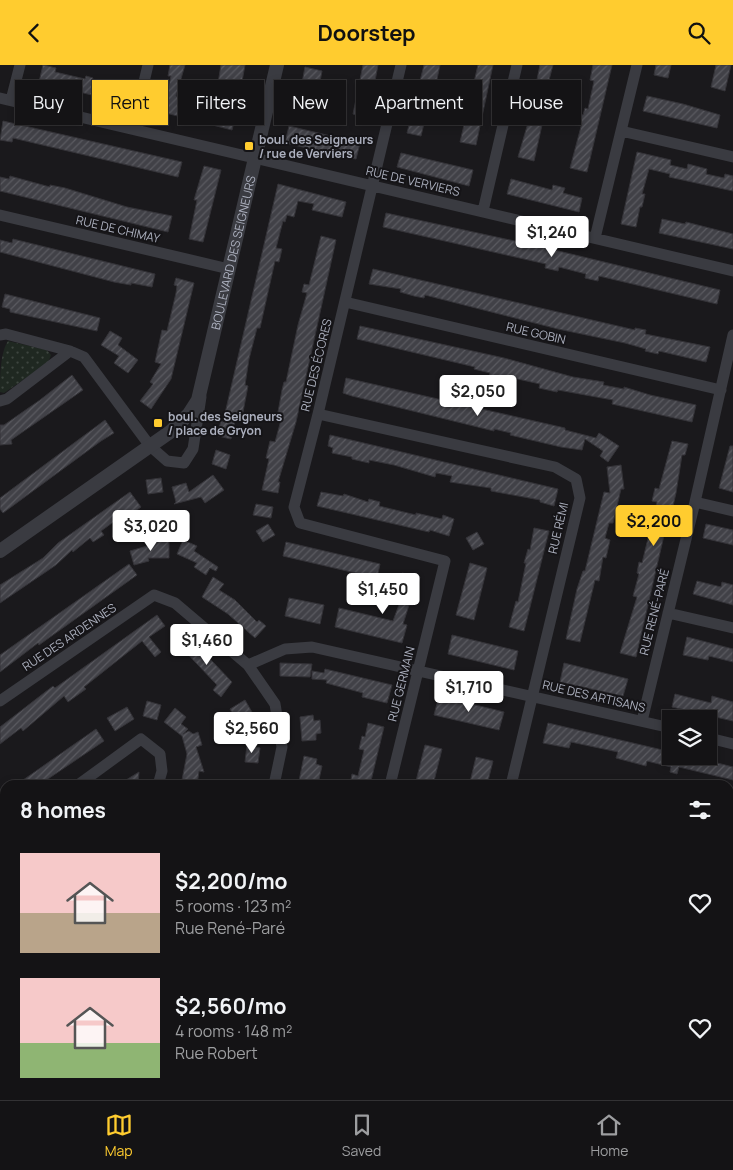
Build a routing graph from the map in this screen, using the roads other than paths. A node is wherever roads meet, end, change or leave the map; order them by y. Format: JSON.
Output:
{"nodes":[{"id":1,"x":20,"y":65,"type":"edge"},
{"id":2,"x":148,"y":65,"type":"edge"},
{"id":3,"x":277,"y":65,"type":"edge"},
{"id":4,"x":401,"y":65,"type":"edge"},
{"id":5,"x":517,"y":65,"type":"edge"},
{"id":6,"x":637,"y":65,"type":"edge"},
{"id":7,"x":6,"y":99,"type":"edge"},
{"id":8,"x":133,"y":128,"type":"junction"},
{"id":9,"x":621,"y":131,"type":"junction"},
{"id":10,"x":733,"y":144,"type":"edge"},
{"id":11,"x":732,"y":156,"type":"edge"},
{"id":12,"x":255,"y":158,"type":"junction"},
{"id":13,"x":373,"y":187,"type":"junction"},
{"id":14,"x":483,"y":211,"type":"junction"},
{"id":15,"x":0,"y":215,"type":"edge"},
{"id":16,"x":595,"y":238,"type":"junction"},
{"id":17,"x":229,"y":269,"type":"junction"},
{"id":18,"x":733,"y":271,"type":"edge"},
{"id":19,"x":345,"y":302,"type":"junction"},
{"id":20,"x":0,"y":335,"type":"edge"},
{"id":21,"x":733,"y":335,"type":"edge"},
{"id":22,"x":70,"y":351,"type":"junction"},
{"id":23,"x":204,"y":381,"type":"junction"},
{"id":24,"x":721,"y":390,"type":"junction"},
{"id":25,"x":0,"y":401,"type":"edge"},
{"id":26,"x":318,"y":414,"type":"junction"},
{"id":27,"x":150,"y":445,"type":"junction"},
{"id":28,"x":695,"y":502,"type":"junction"},
{"id":29,"x":733,"y":511,"type":"edge"},
{"id":30,"x":0,"y":551,"type":"edge"},
{"id":31,"x":446,"y":561,"type":"joint"},
{"id":32,"x":668,"y":613,"type":"junction"},
{"id":33,"x":733,"y":628,"type":"edge"},
{"id":34,"x":248,"y":665,"type":"junction"},
{"id":35,"x":419,"y":670,"type":"junction"},
{"id":36,"x":532,"y":696,"type":"junction"},
{"id":37,"x":0,"y":701,"type":"edge"},
{"id":38,"x":642,"y":721,"type":"junction"},
{"id":39,"x":662,"y":727,"type":"edge"},
{"id":40,"x":717,"y":740,"type":"edge"},
{"id":41,"x":733,"y":744,"type":"edge"},
{"id":42,"x":85,"y":780,"type":"edge"},
{"id":43,"x":159,"y":780,"type":"edge"},
{"id":44,"x":275,"y":780,"type":"edge"},
{"id":45,"x":391,"y":780,"type":"edge"},
{"id":46,"x":512,"y":780,"type":"edge"}],
"edges":[{"from":1,"to":7,"type":"street"},
{"from":2,"to":8,"type":"street"},
{"from":3,"to":12,"type":"street","name":"BOULEVARD DES SEIGNEURS"},
{"from":4,"to":13,"type":"street","name":"RUE DES ÉCORES"},
{"from":5,"to":14,"type":"street"},
{"from":6,"to":9,"type":"street"},
{"from":7,"to":8,"type":"street","name":"RUE DE VERVIERS"},
{"from":8,"to":12,"type":"street","name":"RUE DE VERVIERS"},
{"from":9,"to":11,"type":"street"},
{"from":9,"to":16,"type":"street"},
{"from":10,"to":11,"type":"street"},
{"from":12,"to":13,"type":"street","name":"RUE DE VERVIERS"},
{"from":12,"to":17,"type":"street","name":"BOULEVARD DES SEIGNEURS"},
{"from":13,"to":14,"type":"street","name":"RUE DE VERVIERS"},
{"from":13,"to":19,"type":"street","name":"RUE DES ÉCORES"},
{"from":14,"to":16,"type":"street","name":"RUE DE VERVIERS"},
{"from":15,"to":17,"type":"street","name":"RUE DE CHIMAY"},
{"from":16,"to":18,"type":"street","name":"RUE DE VERVIERS"},
{"from":17,"to":23,"type":"street","name":"BOULEVARD DES SEIGNEURS"},
{"from":19,"to":24,"type":"street","name":"RUE GOBIN"},
{"from":19,"to":26,"type":"street","name":"RUE DES ÉCORES"},
{"from":20,"to":22,"type":"street"},
{"from":21,"to":24,"type":"street","name":"RUE RENÉ-PARÉ"},
{"from":22,"to":25,"type":"street"},
{"from":22,"to":27,"type":"street"},
{"from":23,"to":27,"type":"street","name":"BOULEVARD DES SEIGNEURS"},
{"from":23,"to":27,"type":"street","name":"BOULEVARD DES SEIGNEURS"},
{"from":24,"to":28,"type":"street","name":"RUE RENÉ-PARÉ"},
{"from":26,"to":31,"type":"street","name":"RUE DES ÉCORES"},
{"from":26,"to":36,"type":"street","name":"RUE RÉMI"},
{"from":27,"to":30,"type":"street","name":"BOULEVARD DES SEIGNEURS"},
{"from":28,"to":29,"type":"street"},
{"from":28,"to":32,"type":"street","name":"RUE RENÉ-PARÉ"},
{"from":31,"to":35,"type":"street","name":"RUE GERMAIN"},
{"from":32,"to":33,"type":"street"},
{"from":32,"to":38,"type":"street","name":"RUE RENÉ-PARÉ"},
{"from":34,"to":35,"type":"street","name":"RUE DES ARTISANS"},
{"from":34,"to":37,"type":"street","name":"RUE DES ARDENNES"},
{"from":34,"to":44,"type":"street"},
{"from":35,"to":36,"type":"street","name":"RUE DES ARTISANS"},
{"from":35,"to":45,"type":"street","name":"RUE GERMAIN"},
{"from":36,"to":38,"type":"street","name":"RUE DES ARTISANS"},
{"from":36,"to":46,"type":"street","name":"RUE RÉMI"},
{"from":38,"to":39,"type":"street","name":"RUE DES ARTISANS"},
{"from":40,"to":41,"type":"street"},
{"from":42,"to":43,"type":"street"}]}
